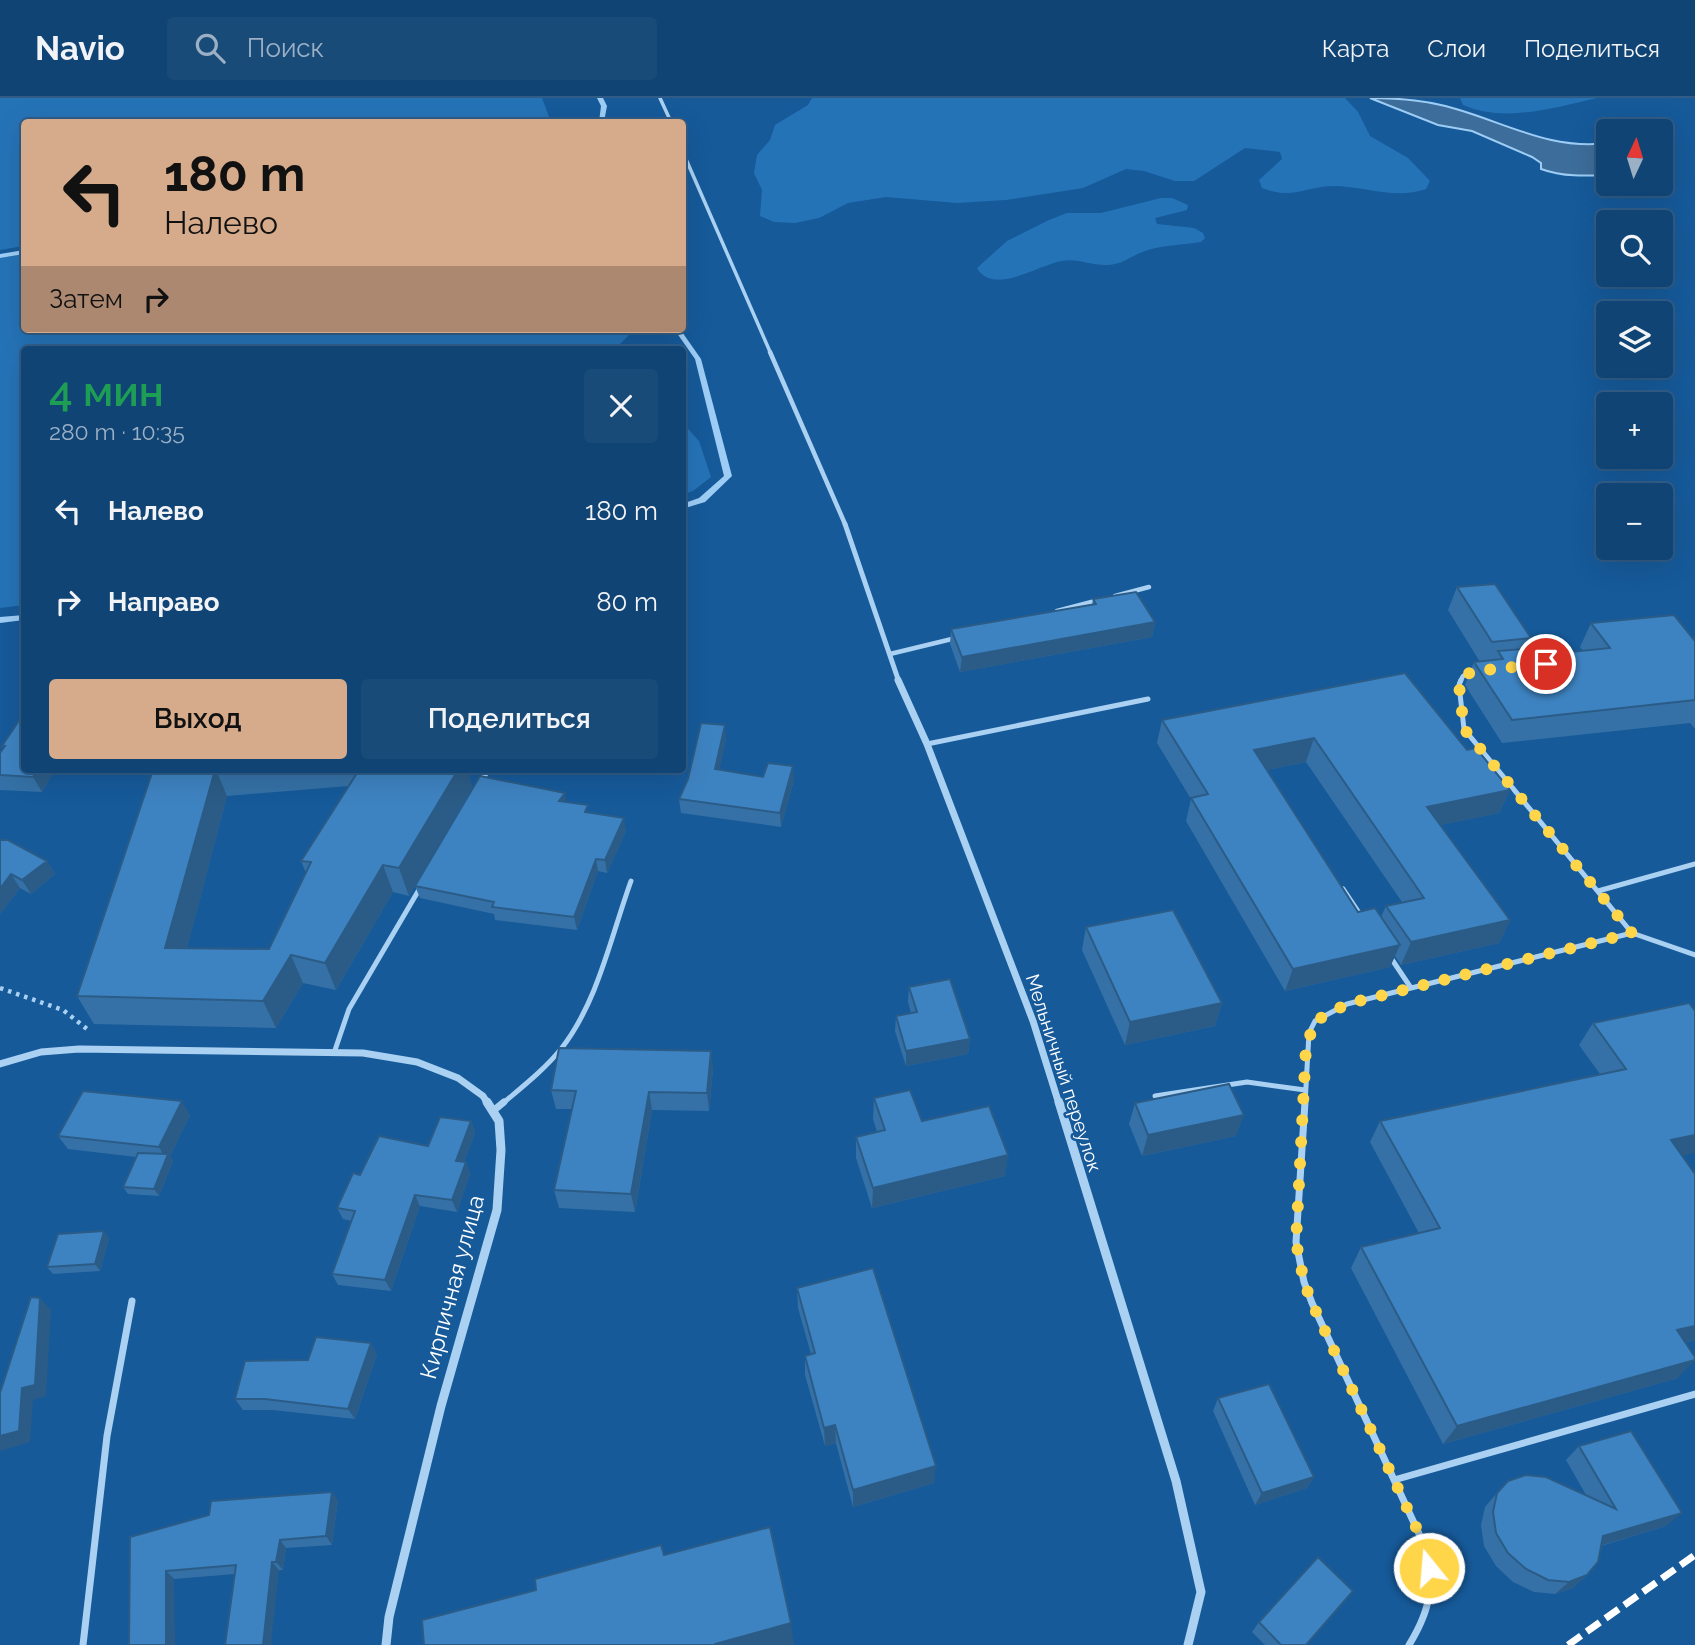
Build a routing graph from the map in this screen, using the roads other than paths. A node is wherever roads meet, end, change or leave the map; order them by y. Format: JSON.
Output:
{"nodes":[{"id":1,"x":660,"y":98,"type":"edge"},
{"id":2,"x":670,"y":119,"type":"edge"},
{"id":3,"x":686,"y":159,"type":"edge"},
{"id":4,"x":845,"y":524,"type":"joint"},
{"id":5,"x":1149,"y":587,"type":"dead end"},
{"id":6,"x":1046,"y":614,"type":"edge"},
{"id":7,"x":968,"y":635,"type":"edge"},
{"id":8,"x":890,"y":654,"type":"junction"},
{"id":9,"x":1486,"y":670,"type":"edge"},
{"id":10,"x":1148,"y":699,"type":"dead end"},
{"id":11,"x":927,"y":744,"type":"junction"},
{"id":12,"x":486,"y":773,"type":"edge"},
{"id":13,"x":474,"y":794,"type":"edge"},
{"id":14,"x":1695,"y":864,"type":"edge"},
{"id":15,"x":425,"y":878,"type":"edge"},
{"id":16,"x":631,"y":881,"type":"dead end"},
{"id":17,"x":1341,"y":886,"type":"edge"},
{"id":18,"x":1598,"y":891,"type":"junction"},
{"id":19,"x":1364,"y":920,"type":"edge"},
{"id":20,"x":1632,"y":933,"type":"junction"},
{"id":21,"x":1388,"y":954,"type":"edge"},
{"id":22,"x":1695,"y":955,"type":"edge"},
{"id":23,"x":1411,"y":988,"type":"junction"},
{"id":24,"x":334,"y":1053,"type":"junction"},
{"id":25,"x":0,"y":1064,"type":"edge"},
{"id":26,"x":1305,"y":1090,"type":"junction"},
{"id":27,"x":1155,"y":1096,"type":"edge"},
{"id":28,"x":493,"y":1111,"type":"junction"},
{"id":29,"x":132,"y":1301,"type":"dead end"},
{"id":30,"x":1695,"y":1394,"type":"edge"},
{"id":31,"x":1394,"y":1480,"type":"junction"},
{"id":32,"x":83,"y":1645,"type":"edge"},
{"id":33,"x":386,"y":1645,"type":"edge"},
{"id":34,"x":1188,"y":1645,"type":"edge"},
{"id":35,"x":1409,"y":1645,"type":"edge"}],
"edges":[{"from":1,"to":2,"type":"lane"},
{"from":3,"to":4,"type":"lane"},
{"from":4,"to":8,"type":"street","name":"Мельничный переулок"},
{"from":5,"to":6,"type":"lane"},
{"from":7,"to":8,"type":"lane"},
{"from":8,"to":11,"type":"street","name":"Мельничный переулок"},
{"from":9,"to":18,"type":"lane"},
{"from":10,"to":11,"type":"lane"},
{"from":11,"to":34,"type":"street","name":"Мельничный переулок"},
{"from":12,"to":13,"type":"lane"},
{"from":14,"to":18,"type":"lane"},
{"from":15,"to":24,"type":"lane"},
{"from":16,"to":28,"type":"lane"},
{"from":17,"to":19,"type":"lane"},
{"from":18,"to":20,"type":"lane"},
{"from":20,"to":22,"type":"lane"},
{"from":20,"to":23,"type":"lane"},
{"from":21,"to":23,"type":"lane"},
{"from":23,"to":26,"type":"lane"},
{"from":24,"to":25,"type":"street"},
{"from":24,"to":28,"type":"street"},
{"from":26,"to":27,"type":"lane"},
{"from":26,"to":31,"type":"lane"},
{"from":28,"to":33,"type":"street","name":"Кирпичная улица"},
{"from":29,"to":32,"type":"lane"},
{"from":30,"to":31,"type":"lane"},
{"from":31,"to":35,"type":"lane"}]}
